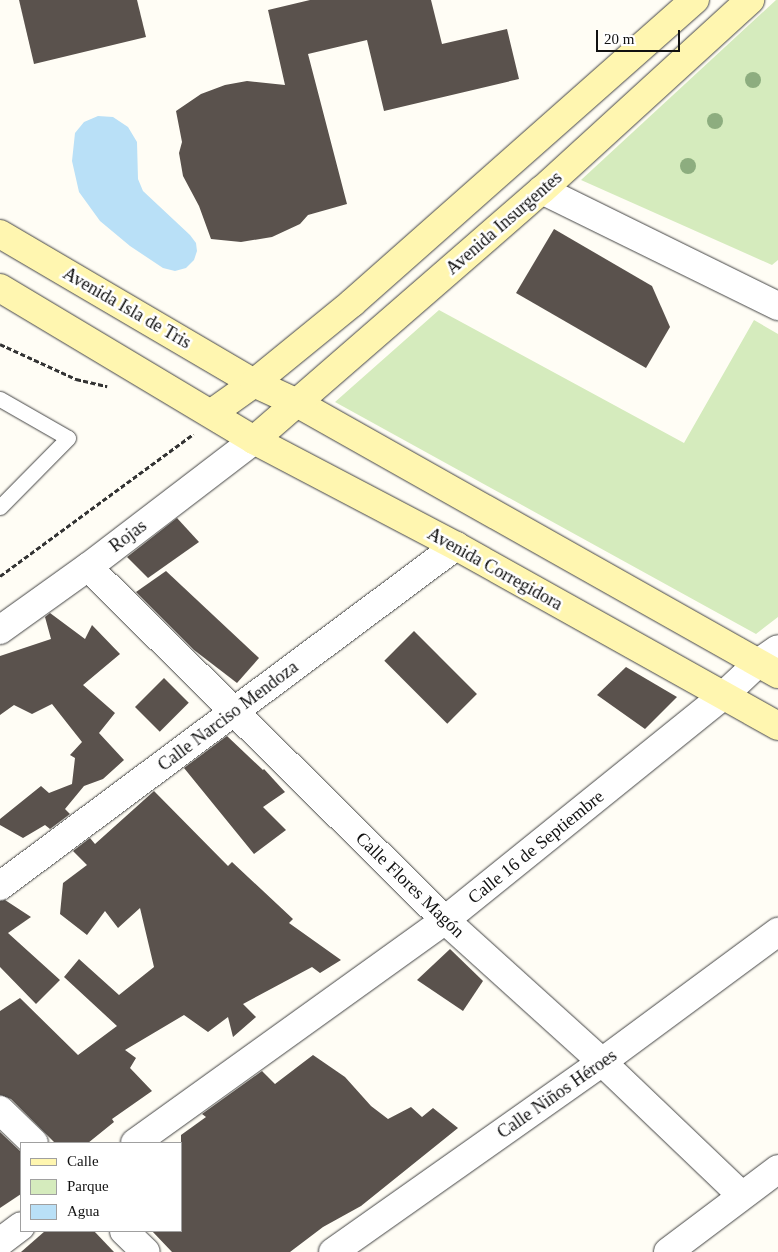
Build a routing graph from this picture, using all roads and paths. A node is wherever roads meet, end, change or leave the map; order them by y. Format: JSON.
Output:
{"nodes":[{"id":1,"x":695,"y":0,"type":"edge"},
{"id":2,"x":733,"y":6,"type":"edge"},
{"id":3,"x":542,"y":190,"type":"junction"},
{"id":4,"x":0,"y":234,"type":"edge"},
{"id":5,"x":0,"y":288,"type":"edge"},
{"id":6,"x":772,"y":294,"type":"edge"},
{"id":7,"x":0,"y":344,"type":"edge"},
{"id":8,"x":254,"y":383,"type":"junction"},
{"id":9,"x":114,"y":388,"type":"dead end"},
{"id":10,"x":0,"y":399,"type":"edge"},
{"id":11,"x":297,"y":403,"type":"junction"},
{"id":12,"x":207,"y":421,"type":"junction"},
{"id":13,"x":254,"y":440,"type":"junction"},
{"id":14,"x":0,"y":507,"type":"edge"},
{"id":15,"x":456,"y":546,"type":"junction"},
{"id":16,"x":88,"y":567,"type":"junction"},
{"id":17,"x":0,"y":576,"type":"edge"},
{"id":18,"x":0,"y":630,"type":"edge"},
{"id":19,"x":771,"y":662,"type":"edge"},
{"id":20,"x":723,"y":696,"type":"junction"},
{"id":21,"x":233,"y":712,"type":"junction"},
{"id":22,"x":778,"y":726,"type":"edge"},
{"id":23,"x":0,"y":886,"type":"edge"},
{"id":24,"x":445,"y":920,"type":"junction"},
{"id":25,"x":778,"y":932,"type":"edge"},
{"id":26,"x":602,"y":1062,"type":"junction"},
{"id":27,"x":0,"y":1110,"type":"edge"},
{"id":28,"x":33,"y":1142,"type":"edge"},
{"id":29,"x":136,"y":1142,"type":"edge"},
{"id":30,"x":778,"y":1169,"type":"edge"},
{"id":31,"x":741,"y":1195,"type":"junction"},
{"id":32,"x":20,"y":1227,"type":"edge"},
{"id":33,"x":125,"y":1232,"type":"edge"},
{"id":34,"x":0,"y":1242,"type":"edge"},
{"id":35,"x":146,"y":1252,"type":"edge"},
{"id":36,"x":333,"y":1252,"type":"edge"},
{"id":37,"x":668,"y":1252,"type":"edge"}],
"edges":[{"from":1,"to":8,"type":"main road"},
{"from":2,"to":3,"type":"main road","name":"Avenida Insurgentes"},
{"from":3,"to":6,"type":"street"},
{"from":3,"to":11,"type":"main road","name":"Avenida Insurgentes"},
{"from":4,"to":8,"type":"main road","name":"Avenida Isla de Tris"},
{"from":5,"to":12,"type":"main road"},
{"from":7,"to":9,"type":"path"},
{"from":8,"to":11,"type":"main road"},
{"from":8,"to":12,"type":"main road"},
{"from":10,"to":14,"type":"lane"},
{"from":11,"to":13,"type":"main road","name":"Avenida Insurgentes"},
{"from":11,"to":19,"type":"main road"},
{"from":12,"to":13,"type":"main road","name":"Avenida Corregidora"},
{"from":12,"to":17,"type":"path"},
{"from":13,"to":15,"type":"main road","name":"Avenida Corregidora"},
{"from":13,"to":16,"type":"street","name":"Rojas"},
{"from":15,"to":20,"type":"main road","name":"Avenida Corregidora"},
{"from":15,"to":21,"type":"street","name":"Calle Narciso Mendoza"},
{"from":16,"to":18,"type":"street","name":"Rojas"},
{"from":16,"to":21,"type":"street","name":"Calle Flores Magón"},
{"from":19,"to":20,"type":"street","name":"Calle 16 de Septiembre"},
{"from":20,"to":22,"type":"main road","name":"Avenida Corregidora"},
{"from":20,"to":24,"type":"street","name":"Calle 16 de Septiembre"},
{"from":21,"to":23,"type":"street","name":"Calle Narciso Mendoza"},
{"from":21,"to":24,"type":"street","name":"Calle Flores Magón"},
{"from":24,"to":26,"type":"street","name":"Calle Flores Magón"},
{"from":24,"to":29,"type":"street","name":"Calle 16 de Septiembre"},
{"from":25,"to":26,"type":"street","name":"Calle Niños Héroes"},
{"from":26,"to":31,"type":"street","name":"Calle Flores Magón"},
{"from":26,"to":36,"type":"street","name":"Calle Niños Héroes"},
{"from":27,"to":28,"type":"street"},
{"from":30,"to":31,"type":"street"},
{"from":31,"to":37,"type":"street"},
{"from":32,"to":34,"type":"street"},
{"from":33,"to":35,"type":"street"}]}
